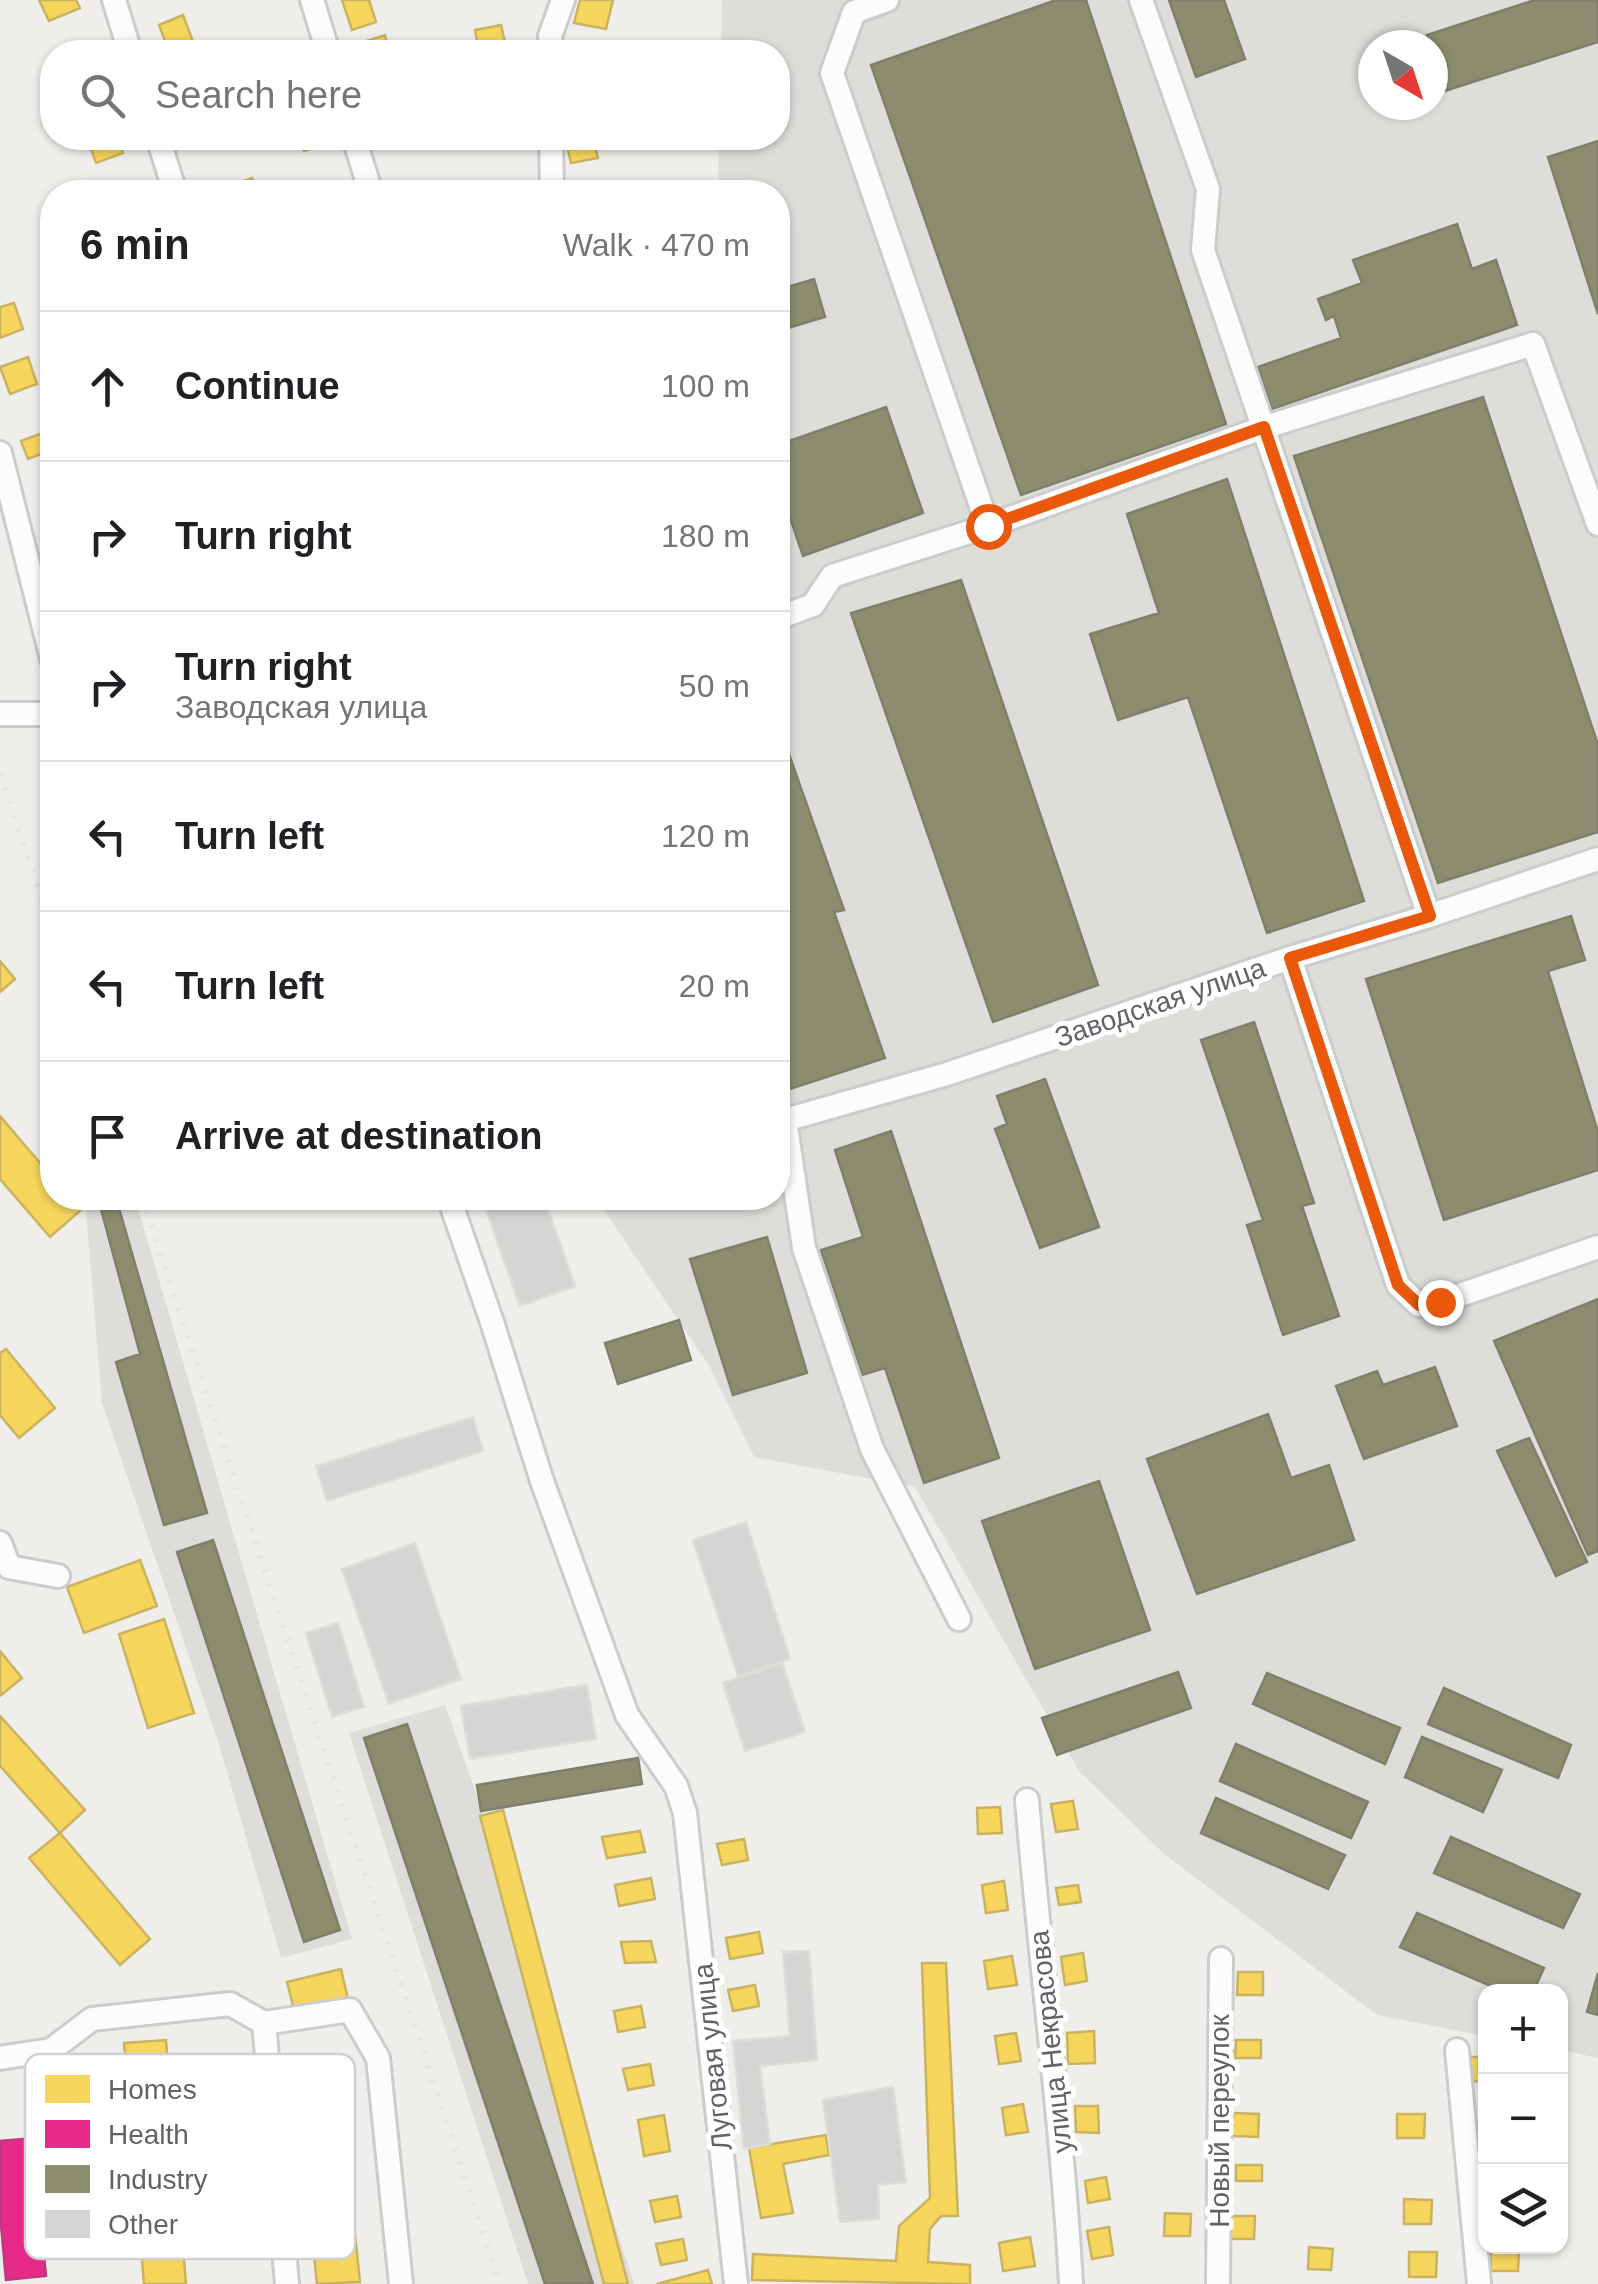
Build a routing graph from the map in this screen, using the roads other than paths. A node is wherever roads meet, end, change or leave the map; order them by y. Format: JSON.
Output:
{"nodes":[{"id":1,"x":114,"y":0,"type":"edge"},
{"id":2,"x":312,"y":0,"type":"edge"},
{"id":3,"x":563,"y":0,"type":"edge"},
{"id":4,"x":887,"y":0,"type":"edge"},
{"id":5,"x":1141,"y":0,"type":"edge"},
{"id":6,"x":126,"y":40,"type":"edge"},
{"id":7,"x":324,"y":40,"type":"edge"},
{"id":8,"x":550,"y":40,"type":"edge"},
{"id":9,"x":162,"y":150,"type":"edge"},
{"id":10,"x":358,"y":150,"type":"edge"},
{"id":11,"x":552,"y":150,"type":"edge"},
{"id":12,"x":172,"y":180,"type":"edge"},
{"id":13,"x":367,"y":180,"type":"edge"},
{"id":14,"x":552,"y":180,"type":"edge"},
{"id":15,"x":1264,"y":427,"type":"junction"},
{"id":16,"x":0,"y":453,"type":"edge"},
{"id":17,"x":1598,"y":524,"type":"edge"},
{"id":18,"x":988,"y":526,"type":"junction"},
{"id":19,"x":40,"y":611,"type":"edge"},
{"id":20,"x":790,"y":614,"type":"edge"},
{"id":21,"x":0,"y":714,"type":"edge"},
{"id":22,"x":40,"y":714,"type":"edge"},
{"id":23,"x":1598,"y":860,"type":"edge"},
{"id":24,"x":1430,"y":916,"type":"junction"},
{"id":25,"x":1290,"y":958,"type":"junction"},
{"id":26,"x":790,"y":1118,"type":"edge"},
{"id":27,"x":790,"y":1171,"type":"edge"},
{"id":28,"x":453,"y":1210,"type":"edge"},
{"id":29,"x":1598,"y":1247,"type":"edge"},
{"id":30,"x":0,"y":1543,"type":"edge"},
{"id":31,"x":58,"y":1576,"type":"dead end"},
{"id":32,"x":959,"y":1619,"type":"dead end"},
{"id":33,"x":1027,"y":1800,"type":"dead end"},
{"id":34,"x":1221,"y":1959,"type":"dead end"},
{"id":35,"x":264,"y":2023,"type":"junction"},
{"id":36,"x":1457,"y":2050,"type":"dead end"},
{"id":37,"x":25,"y":2054,"type":"edge"},
{"id":38,"x":26,"y":2054,"type":"edge"},
{"id":39,"x":267,"y":2054,"type":"edge"},
{"id":40,"x":0,"y":2058,"type":"edge"},
{"id":41,"x":285,"y":2259,"type":"edge"},
{"id":42,"x":287,"y":2284,"type":"edge"},
{"id":43,"x":401,"y":2284,"type":"edge"},
{"id":44,"x":736,"y":2284,"type":"edge"},
{"id":45,"x":1071,"y":2284,"type":"edge"},
{"id":46,"x":1218,"y":2284,"type":"edge"},
{"id":47,"x":1480,"y":2284,"type":"edge"}],
"edges":[{"from":1,"to":6,"type":"street"},
{"from":2,"to":7,"type":"street"},
{"from":3,"to":8,"type":"street"},
{"from":4,"to":18,"type":"street"},
{"from":5,"to":15,"type":"street"},
{"from":9,"to":12,"type":"street"},
{"from":10,"to":13,"type":"street"},
{"from":11,"to":14,"type":"street"},
{"from":15,"to":17,"type":"street"},
{"from":15,"to":18,"type":"street"},
{"from":15,"to":24,"type":"street"},
{"from":16,"to":19,"type":"street"},
{"from":18,"to":20,"type":"street"},
{"from":21,"to":22,"type":"street"},
{"from":23,"to":24,"type":"street","name":"Заводская улица"},
{"from":24,"to":25,"type":"street","name":"Заводская улица"},
{"from":25,"to":26,"type":"street","name":"Заводская улица"},
{"from":25,"to":29,"type":"street"},
{"from":27,"to":32,"type":"street"},
{"from":28,"to":44,"type":"street","name":"Луговая улица"},
{"from":30,"to":31,"type":"street"},
{"from":33,"to":45,"type":"street","name":"улица Некрасова"},
{"from":34,"to":46,"type":"street","name":"Новый переулок"},
{"from":35,"to":38,"type":"street"},
{"from":35,"to":39,"type":"street"},
{"from":35,"to":43,"type":"street"},
{"from":36,"to":47,"type":"street"},
{"from":37,"to":40,"type":"street"},
{"from":41,"to":42,"type":"street"}]}
